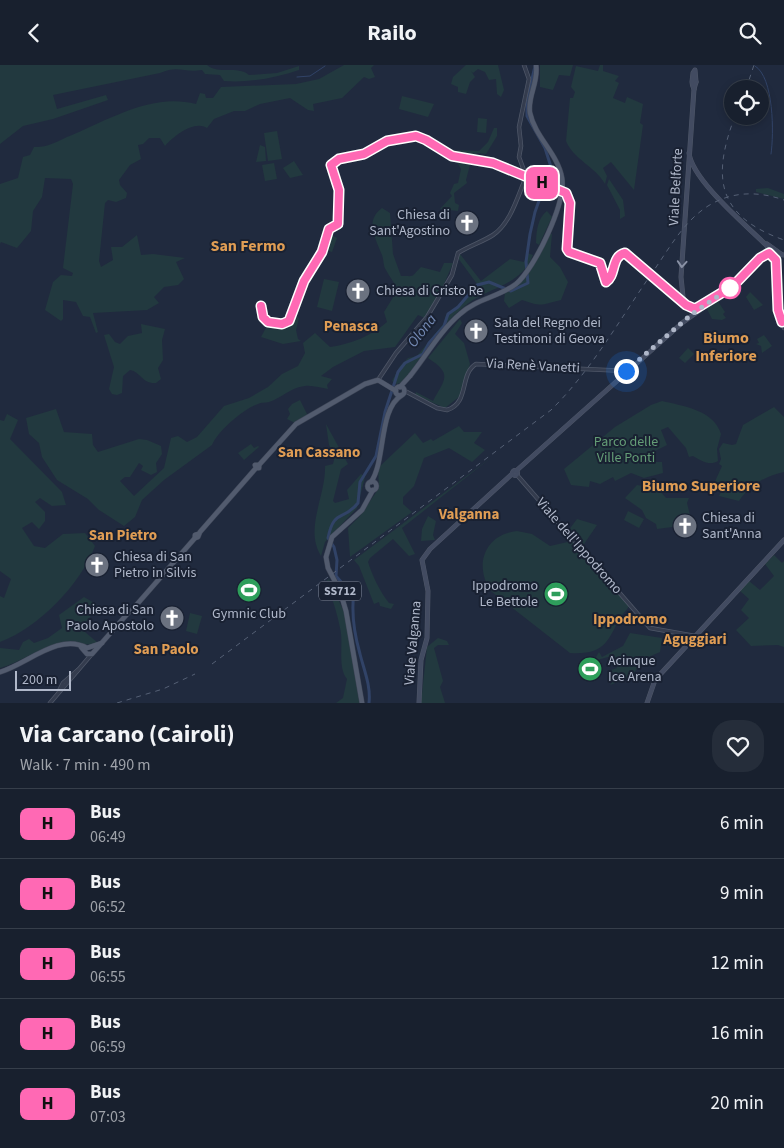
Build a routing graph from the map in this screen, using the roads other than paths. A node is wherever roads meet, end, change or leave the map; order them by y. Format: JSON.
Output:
{"nodes":[{"id":1,"x":524,"y":65,"type":"edge"},
{"id":2,"x":536,"y":65,"type":"edge"},
{"id":3,"x":695,"y":65,"type":"edge"},
{"id":4,"x":689,"y":153,"type":"junction"},
{"id":5,"x":331,"y":165,"type":"dead end"},
{"id":6,"x":698,"y":172,"type":"junction"},
{"id":7,"x":688,"y":173,"type":"junction"},
{"id":8,"x":526,"y":177,"type":"junction"},
{"id":9,"x":768,"y":249,"type":"junction"},
{"id":10,"x":783,"y":255,"type":"edge"},
{"id":11,"x":775,"y":260,"type":"junction"},
{"id":12,"x":684,"y":295,"type":"junction"},
{"id":13,"x":681,"y":300,"type":"junction"},
{"id":14,"x":687,"y":306,"type":"junction"},
{"id":15,"x":691,"y":314,"type":"junction"},
{"id":16,"x":784,"y":329,"type":"edge"},
{"id":17,"x":626,"y":371,"type":"junction"},
{"id":18,"x":378,"y":380,"type":"junction"},
{"id":19,"x":399,"y":390,"type":"junction"},
{"id":20,"x":515,"y":474,"type":"junction"},
{"id":21,"x":373,"y":483,"type":"junction"},
{"id":22,"x":371,"y":490,"type":"junction"},
{"id":23,"x":784,"y":540,"type":"edge"},
{"id":24,"x":696,"y":636,"type":"junction"},
{"id":25,"x":89,"y":651,"type":"junction"},
{"id":26,"x":78,"y":670,"type":"junction"},
{"id":27,"x":0,"y":672,"type":"edge"},
{"id":28,"x":71,"y":675,"type":"junction"},
{"id":29,"x":65,"y":686,"type":"junction"},
{"id":30,"x":58,"y":694,"type":"junction"},
{"id":31,"x":50,"y":703,"type":"edge"},
{"id":32,"x":362,"y":703,"type":"edge"},
{"id":33,"x":419,"y":703,"type":"edge"},
{"id":34,"x":647,"y":703,"type":"edge"}],
"edges":[{"from":1,"to":8,"type":"street"},
{"from":2,"to":19,"type":"main road","number":"SS712","bridge":true},
{"from":3,"to":4,"type":"main road","name":"Viale Belforte"},
{"from":4,"to":6,"type":"main road"},
{"from":4,"to":7,"type":"main road","name":"Viale Belforte"},
{"from":5,"to":8,"type":"street"},
{"from":6,"to":7,"type":"main road"},
{"from":6,"to":9,"type":"main road"},
{"from":7,"to":12,"type":"main road","name":"Viale Belforte","one_way":true},
{"from":8,"to":13,"type":"street"},
{"from":8,"to":18,"type":"street"},
{"from":9,"to":10,"type":"main road"},
{"from":9,"to":10,"type":"main road"},
{"from":9,"to":11,"type":"street"},
{"from":9,"to":15,"type":"main road","name":"Viale Valganna"},
{"from":10,"to":11,"type":"street"},
{"from":11,"to":16,"type":"street"},
{"from":12,"to":13,"type":"main road"},
{"from":12,"to":14,"type":"main road"},
{"from":13,"to":14,"type":"main road"},
{"from":14,"to":15,"type":"main road"},
{"from":14,"to":15,"type":"main road"},
{"from":15,"to":17,"type":"main road","name":"Viale Valganna"},
{"from":17,"to":19,"type":"street","name":"Via Renè Vanetti"},
{"from":17,"to":20,"type":"main road","name":"Viale Valganna"},
{"from":18,"to":19,"type":"main road"},
{"from":18,"to":25,"type":"main road"},
{"from":19,"to":21,"type":"main road","number":"SS712"},
{"from":20,"to":24,"type":"street","name":"Viale dell'Ippodromo"},
{"from":20,"to":33,"type":"main road","name":"Viale Valganna"},
{"from":21,"to":22,"type":"main road","number":"SS712"},
{"from":21,"to":22,"type":"main road","number":"SS712"},
{"from":22,"to":32,"type":"main road","number":"SS712"},
{"from":23,"to":24,"type":"main road"},
{"from":24,"to":34,"type":"main road"},
{"from":25,"to":26,"type":"street"},
{"from":25,"to":27,"type":"main road"},
{"from":26,"to":28,"type":"street"},
{"from":26,"to":29,"type":"street"},
{"from":28,"to":29,"type":"street"},
{"from":28,"to":30,"type":"street"},
{"from":29,"to":30,"type":"street"},
{"from":30,"to":31,"type":"street"}]}
